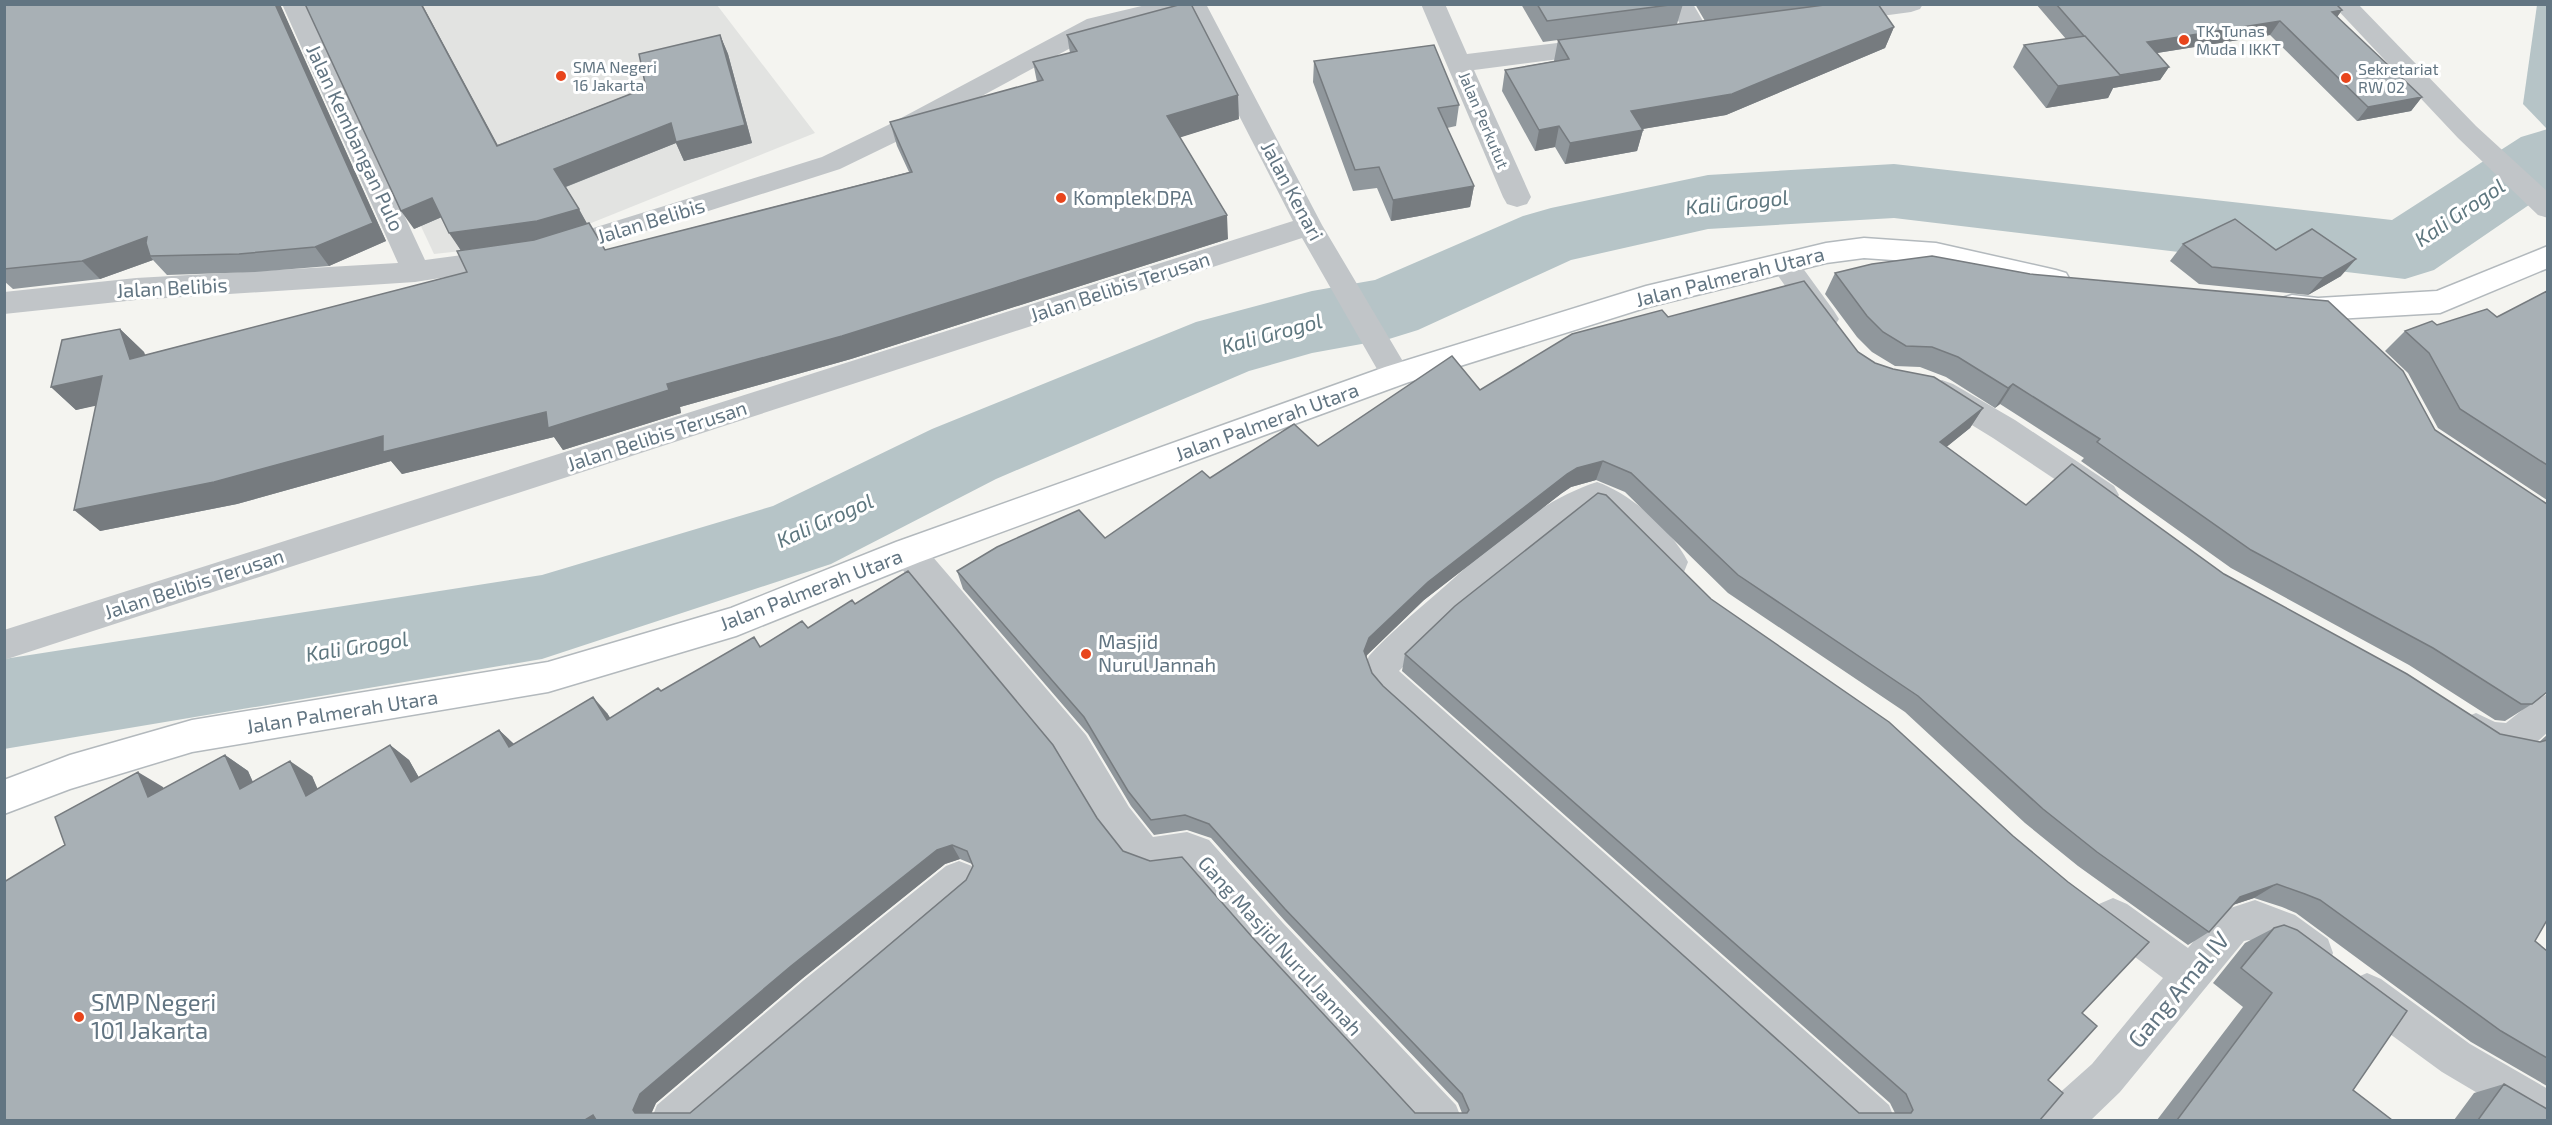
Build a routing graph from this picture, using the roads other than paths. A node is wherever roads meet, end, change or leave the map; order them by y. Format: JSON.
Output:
{"nodes":[{"id":1,"x":294,"y":4,"type":"edge"},
{"id":2,"x":1188,"y":4,"type":"edge"},
{"id":3,"x":1194,"y":4,"type":"edge"},
{"id":4,"x":1433,"y":4,"type":"edge"},
{"id":5,"x":1680,"y":4,"type":"edge"},
{"id":6,"x":1911,"y":4,"type":"edge"},
{"id":7,"x":2344,"y":4,"type":"edge"},
{"id":8,"x":1814,"y":17,"type":"edge"},
{"id":9,"x":1698,"y":33,"type":"edge"},
{"id":10,"x":1622,"y":43,"type":"edge"},
{"id":11,"x":1461,"y":63,"type":"junction"},
{"id":12,"x":1517,"y":197,"type":"dead end"},
{"id":13,"x":2547,"y":208,"type":"edge"},
{"id":14,"x":1309,"y":226,"type":"junction"},
{"id":15,"x":2547,"y":256,"type":"edge"},
{"id":16,"x":1784,"y":263,"type":"junction"},
{"id":17,"x":416,"y":271,"type":"junction"},
{"id":18,"x":2080,"y":286,"type":"edge"},
{"id":19,"x":4,"y":303,"type":"edge"},
{"id":20,"x":2259,"y":303,"type":"edge"},
{"id":21,"x":2318,"y":309,"type":"junction"},
{"id":22,"x":2343,"y":332,"type":"edge"},
{"id":23,"x":1845,"y":346,"type":"edge"},
{"id":24,"x":1396,"y":375,"type":"junction"},
{"id":25,"x":1913,"y":380,"type":"edge"},
{"id":26,"x":2127,"y":512,"type":"edge"},
{"id":27,"x":909,"y":552,"type":"junction"},
{"id":28,"x":1698,"y":588,"type":"edge"},
{"id":29,"x":4,"y":645,"type":"edge"},
{"id":30,"x":2547,"y":710,"type":"edge"},
{"id":31,"x":2451,"y":713,"type":"edge"},
{"id":32,"x":4,"y":797,"type":"edge"},
{"id":33,"x":959,"y":879,"type":"dead end"},
{"id":34,"x":2090,"y":900,"type":"edge"},
{"id":35,"x":2192,"y":974,"type":"junction"},
{"id":36,"x":2547,"y":1112,"type":"edge"},
{"id":37,"x":2063,"y":1119,"type":"edge"},
{"id":38,"x":672,"y":1120,"type":"edge"},
{"id":39,"x":1441,"y":1120,"type":"edge"},
{"id":40,"x":1874,"y":1120,"type":"edge"}],
"edges":[{"from":1,"to":17,"type":"street","name":"Jalan Kembangan Pulo"},
{"from":2,"to":17,"type":"street","name":"Jalan Belibis"},
{"from":3,"to":14,"type":"street","name":"Jalan Kenari"},
{"from":4,"to":11,"type":"street"},
{"from":5,"to":9,"type":"street"},
{"from":6,"to":8,"type":"street"},
{"from":7,"to":13,"type":"street"},
{"from":10,"to":11,"type":"street","name":"Jalan Perkutut"},
{"from":11,"to":12,"type":"street","name":"Jalan Perkutut"},
{"from":14,"to":24,"type":"street","name":"Jalan Kenari"},
{"from":14,"to":29,"type":"street","name":"Jalan Belibis Terusan"},
{"from":15,"to":21,"type":"street"},
{"from":16,"to":18,"type":"street","name":"Jalan Palmerah Utara"},
{"from":16,"to":23,"type":"street"},
{"from":16,"to":24,"type":"street","name":"Jalan Palmerah Utara"},
{"from":17,"to":19,"type":"street","name":"Jalan Belibis"},
{"from":20,"to":21,"type":"street"},
{"from":21,"to":22,"type":"street"},
{"from":24,"to":27,"type":"street","name":"Jalan Palmerah Utara"},
{"from":25,"to":26,"type":"street"},
{"from":27,"to":32,"type":"street","name":"Jalan Palmerah Utara"},
{"from":27,"to":39,"type":"street","name":"Gang Masjid Nurul Jannah"},
{"from":28,"to":40,"type":"street"},
{"from":30,"to":31,"type":"street"},
{"from":33,"to":38,"type":"street"},
{"from":34,"to":35,"type":"street"},
{"from":35,"to":36,"type":"street","name":"Gang Amal IV"},
{"from":35,"to":37,"type":"street","name":"Gang Amal IV"}]}
